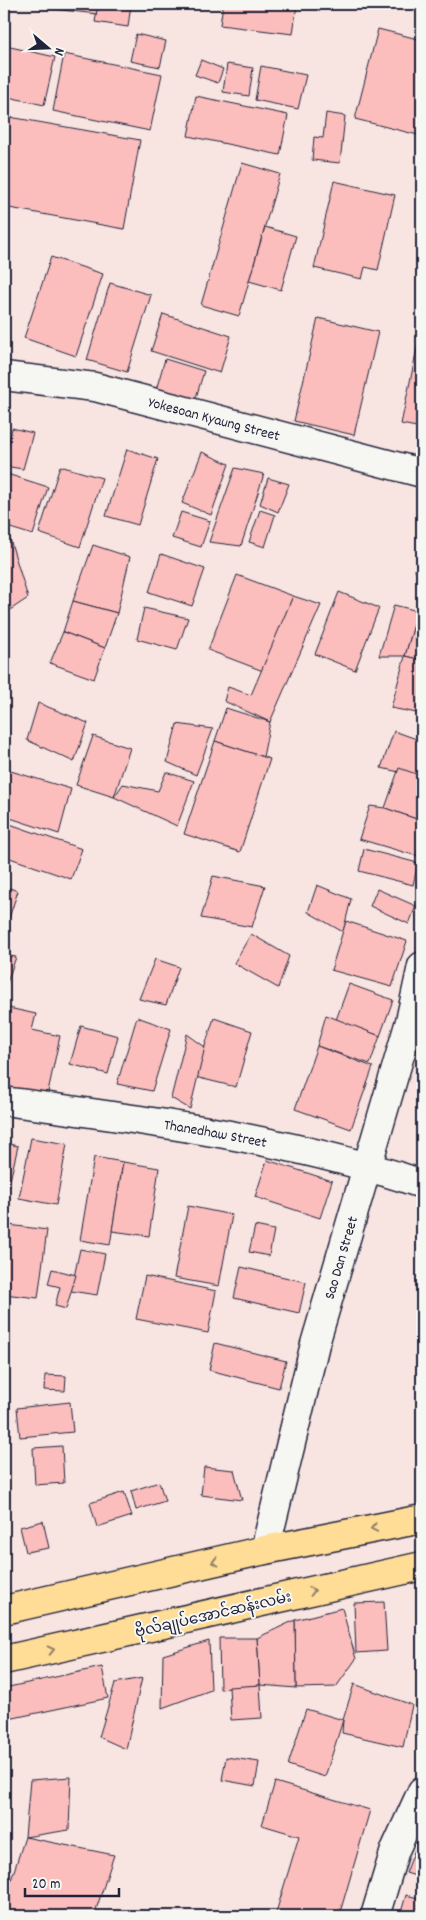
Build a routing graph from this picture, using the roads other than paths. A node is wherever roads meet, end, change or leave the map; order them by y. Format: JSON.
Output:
{"nodes":[{"id":1,"x":4,"y":376,"type":"edge"},
{"id":2,"x":422,"y":473,"type":"edge"},
{"id":3,"x":422,"y":966,"type":"edge"},
{"id":4,"x":4,"y":1101,"type":"edge"},
{"id":5,"x":367,"y":1165,"type":"junction"},
{"id":6,"x":422,"y":1184,"type":"edge"},
{"id":7,"x":422,"y":1519,"type":"edge"},
{"id":8,"x":266,"y":1550,"type":"junction"},
{"id":9,"x":422,"y":1566,"type":"edge"},
{"id":10,"x":4,"y":1610,"type":"edge"},
{"id":11,"x":4,"y":1660,"type":"edge"},
{"id":12,"x":422,"y":1791,"type":"edge"},
{"id":13,"x":375,"y":1916,"type":"edge"}],
"edges":[{"from":1,"to":2,"type":"street","name":"Yokesoan Kyaung Street"},
{"from":3,"to":5,"type":"street","name":"Sao Dan Street"},
{"from":4,"to":5,"type":"street","name":"Thanedhaw Street"},
{"from":5,"to":6,"type":"street","name":"Thanedhaw Street"},
{"from":5,"to":8,"type":"street","name":"Sao Dan Street"},
{"from":7,"to":8,"type":"highway","one_way":true},
{"from":8,"to":10,"type":"highway","one_way":true},
{"from":11,"to":9,"type":"highway","name":"ဗိုလ်ချုပ်အောင်ဆန်းလမ်း","one_way":true},
{"from":12,"to":13,"type":"street"}]}
